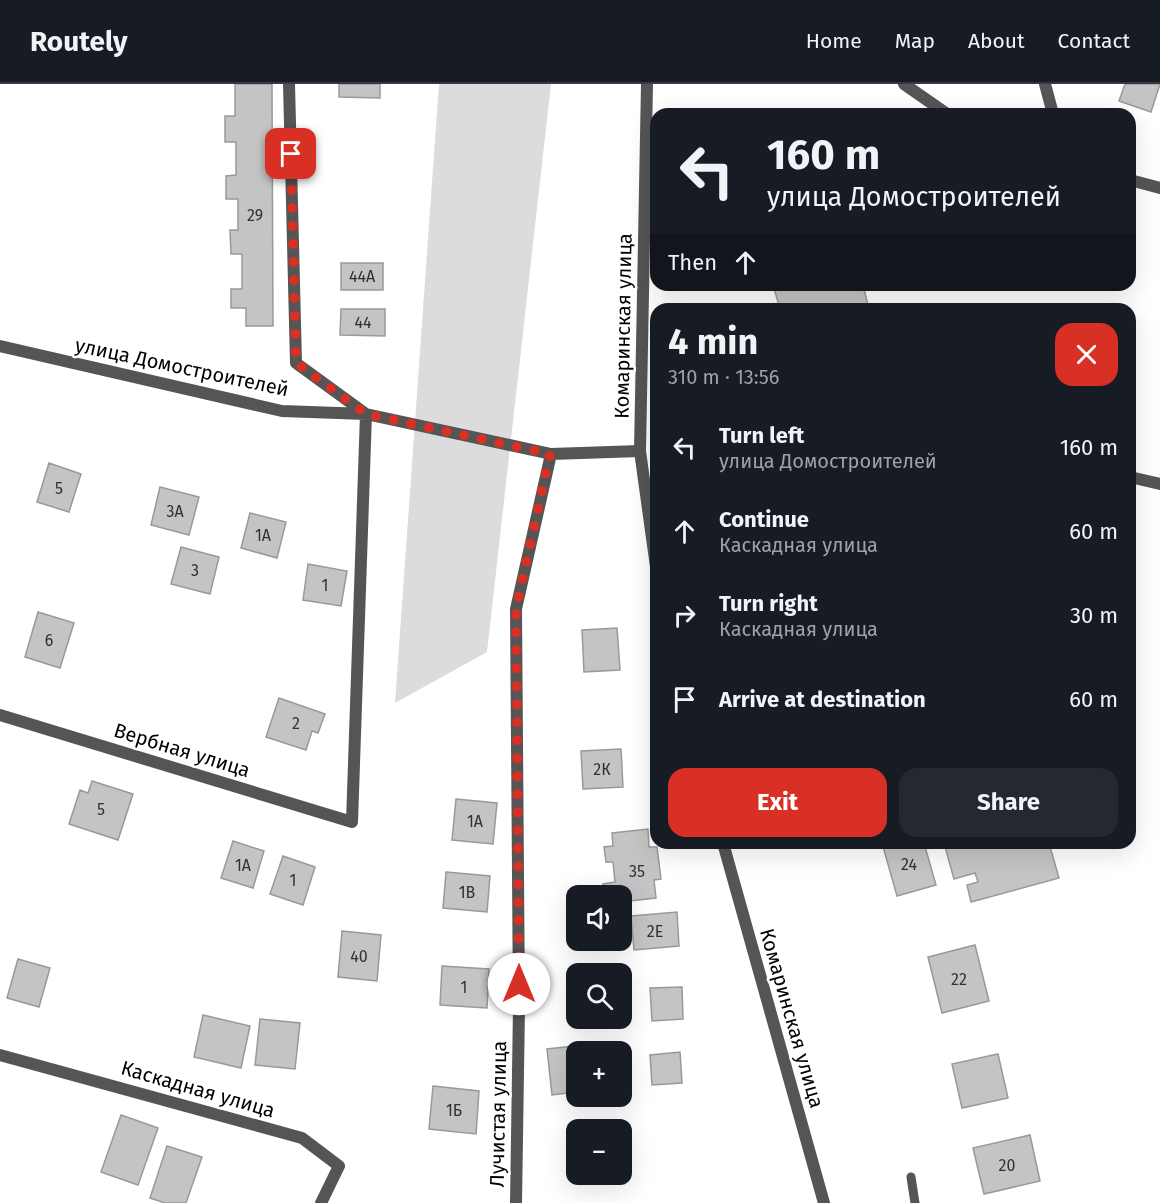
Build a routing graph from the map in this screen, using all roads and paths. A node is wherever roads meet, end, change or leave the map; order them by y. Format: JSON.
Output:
{"nodes":[{"id":1,"x":289,"y":84,"type":"edge"},
{"id":2,"x":647,"y":84,"type":"edge"},
{"id":3,"x":904,"y":84,"type":"edge"},
{"id":4,"x":1045,"y":84,"type":"edge"},
{"id":5,"x":938,"y":108,"type":"edge"},
{"id":6,"x":1051,"y":108,"type":"edge"},
{"id":7,"x":1136,"y":182,"type":"edge"},
{"id":8,"x":1160,"y":188,"type":"edge"},
{"id":9,"x":0,"y":346,"type":"edge"},
{"id":10,"x":366,"y":414,"type":"junction"},
{"id":11,"x":640,"y":451,"type":"junction"},
{"id":12,"x":550,"y":454,"type":"junction"},
{"id":13,"x":1136,"y":478,"type":"edge"},
{"id":14,"x":1160,"y":484,"type":"edge"},
{"id":15,"x":650,"y":524,"type":"edge"},
{"id":16,"x":0,"y":715,"type":"edge"},
{"id":17,"x":725,"y":849,"type":"edge"},
{"id":18,"x":0,"y":1055,"type":"edge"},
{"id":19,"x":911,"y":1177,"type":"dead end"},
{"id":20,"x":321,"y":1203,"type":"edge"},
{"id":21,"x":516,"y":1203,"type":"edge"},
{"id":22,"x":824,"y":1203,"type":"edge"},
{"id":23,"x":915,"y":1203,"type":"edge"}],
"edges":[{"from":1,"to":10,"type":"street"},
{"from":2,"to":11,"type":"street","name":"Комаринская улица"},
{"from":3,"to":5,"type":"street"},
{"from":4,"to":6,"type":"street"},
{"from":7,"to":8,"type":"street"},
{"from":9,"to":10,"type":"street","name":"улица Домостроителей"},
{"from":10,"to":12,"type":"street","name":"улица Домостроителей"},
{"from":10,"to":16,"type":"street","name":"Вербная улица"},
{"from":11,"to":12,"type":"street","name":"улица Домостроителей"},
{"from":11,"to":15,"type":"street","name":"Комаринская улица"},
{"from":12,"to":21,"type":"street","name":"Лучистая улица"},
{"from":13,"to":14,"type":"street"},
{"from":17,"to":22,"type":"street","name":"Комаринская улица"},
{"from":18,"to":20,"type":"street","name":"Каскадная улица"},
{"from":19,"to":23,"type":"lane"}]}
